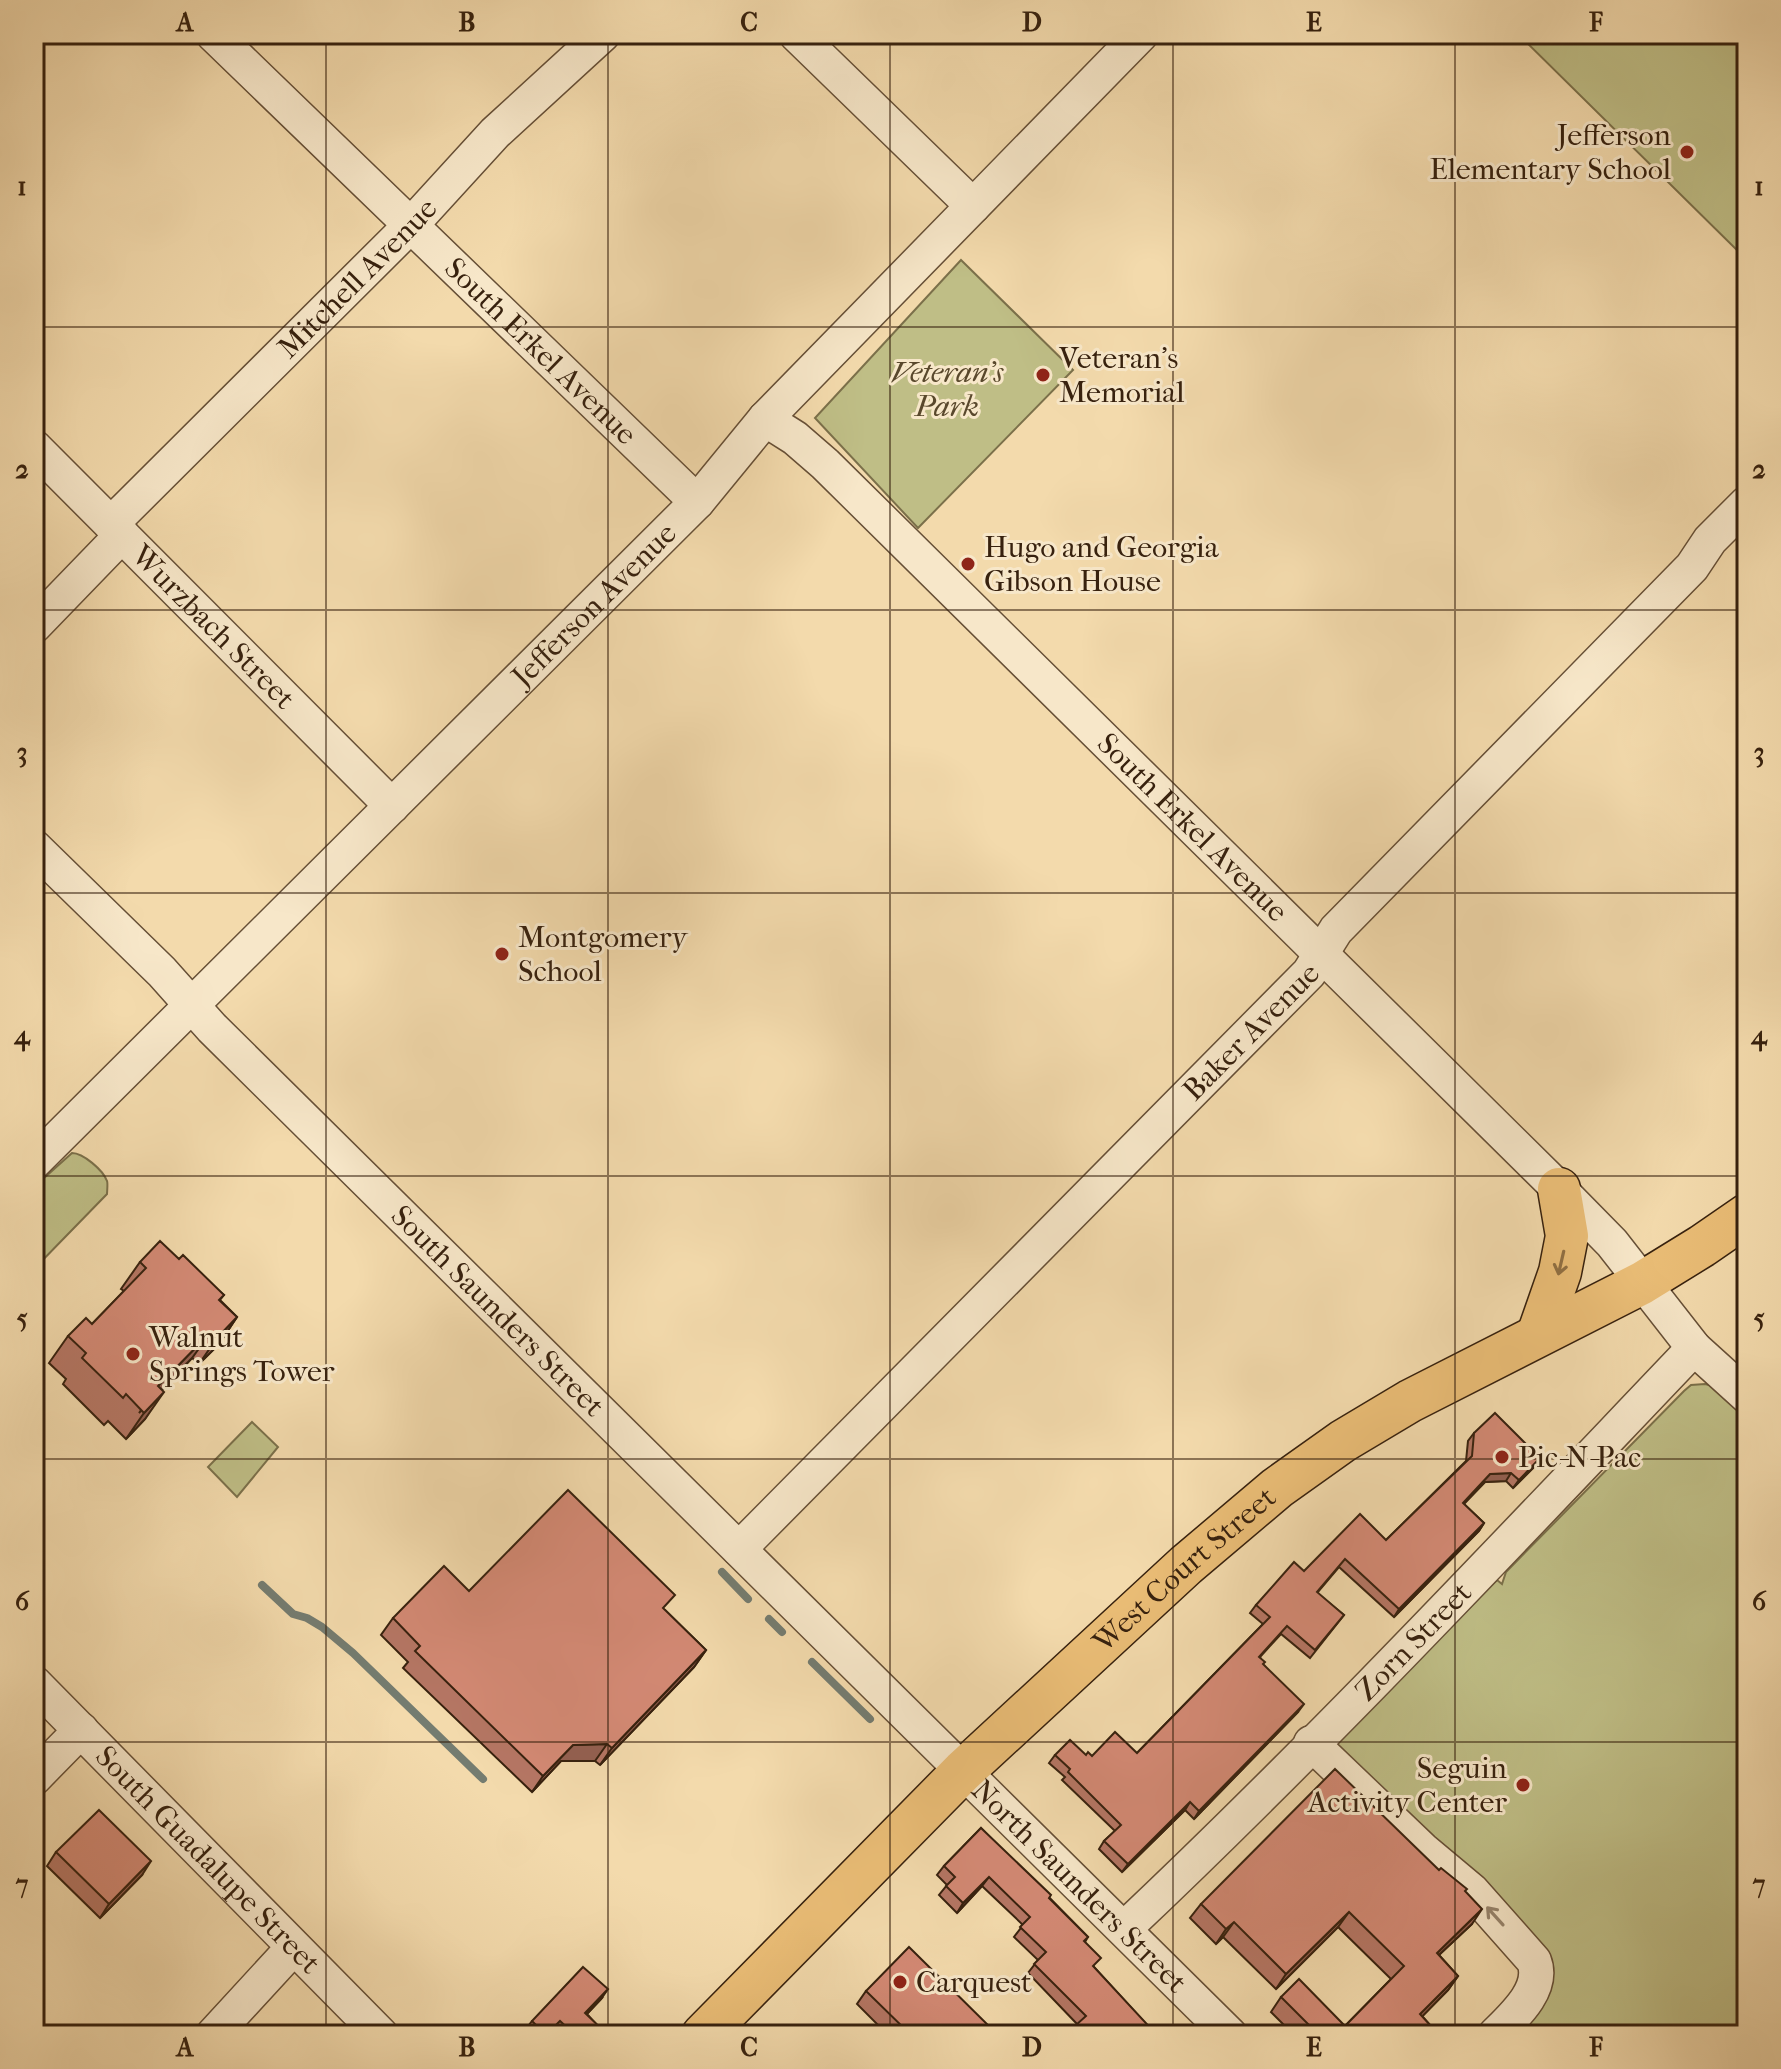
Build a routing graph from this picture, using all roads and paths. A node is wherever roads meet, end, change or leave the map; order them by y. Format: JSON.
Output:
{"nodes":[{"id":1,"x":213,"y":34,"type":"edge"},
{"id":2,"x":603,"y":34,"type":"edge"},
{"id":3,"x":796,"y":34,"type":"edge"},
{"id":4,"x":1141,"y":34,"type":"edge"},
{"id":5,"x":973,"y":206,"type":"junction"},
{"id":6,"x":410,"y":226,"type":"junction"},
{"id":7,"x":765,"y":419,"type":"junction"},
{"id":8,"x":34,"y":447,"type":"edge"},
{"id":9,"x":697,"y":502,"type":"junction"},
{"id":10,"x":1747,"y":503,"type":"edge"},
{"id":11,"x":117,"y":530,"type":"junction"},
{"id":12,"x":34,"y":626,"type":"edge"},
{"id":13,"x":392,"y":806,"type":"junction"},
{"id":14,"x":34,"y":847,"type":"edge"},
{"id":15,"x":1321,"y":953,"type":"junction"},
{"id":16,"x":191,"y":1007,"type":"junction"},
{"id":17,"x":34,"y":1162,"type":"edge"},
{"id":18,"x":1559,"y":1189,"type":"junction"},
{"id":19,"x":1747,"y":1215,"type":"edge"},
{"id":20,"x":1642,"y":1283,"type":"junction"},
{"id":21,"x":1538,"y":1335,"type":"junction"},
{"id":22,"x":1694,"y":1348,"type":"junction"},
{"id":23,"x":1747,"y":1396,"type":"edge"},
{"id":24,"x":739,"y":1549,"type":"junction"},
{"id":25,"x":34,"y":1683,"type":"edge"},
{"id":26,"x":81,"y":1730,"type":"junction"},
{"id":27,"x":1311,"y":1743,"type":"junction"},
{"id":28,"x":963,"y":1771,"type":"junction"},
{"id":29,"x":34,"y":1778,"type":"edge"},
{"id":30,"x":1124,"y":1929,"type":"junction"},
{"id":31,"x":293,"y":1948,"type":"junction"},
{"id":32,"x":213,"y":2035,"type":"edge"},
{"id":33,"x":381,"y":2035,"type":"edge"},
{"id":34,"x":703,"y":2035,"type":"edge"},
{"id":35,"x":1230,"y":2035,"type":"edge"},
{"id":36,"x":1495,"y":2035,"type":"edge"}],
"edges":[{"from":1,"to":6,"type":"street","name":"South Erkel Avenue"},
{"from":2,"to":6,"type":"street","name":"Mitchell Avenue"},
{"from":3,"to":5,"type":"street"},
{"from":4,"to":5,"type":"street","name":"Jefferson Avenue"},
{"from":5,"to":7,"type":"street","name":"Jefferson Avenue"},
{"from":6,"to":9,"type":"street","name":"South Erkel Avenue"},
{"from":6,"to":11,"type":"street","name":"Mitchell Avenue"},
{"from":7,"to":9,"type":"street","name":"Jefferson Avenue"},
{"from":7,"to":15,"type":"street","name":"South Erkel Avenue"},
{"from":8,"to":11,"type":"street","name":"Wurzbach Street"},
{"from":9,"to":13,"type":"street","name":"Jefferson Avenue"},
{"from":10,"to":15,"type":"street","name":"Baker Avenue"},
{"from":11,"to":12,"type":"street","name":"Mitchell Avenue"},
{"from":11,"to":13,"type":"street","name":"Wurzbach Street"},
{"from":13,"to":16,"type":"street","name":"Jefferson Avenue"},
{"from":14,"to":16,"type":"street","name":"South Saunders Street"},
{"from":15,"to":18,"type":"street","name":"South Erkel Avenue"},
{"from":15,"to":24,"type":"street","name":"Baker Avenue"},
{"from":16,"to":17,"type":"street","name":"Jefferson Avenue"},
{"from":16,"to":24,"type":"street","name":"South Saunders Street"},
{"from":18,"to":20,"type":"street","name":"South Erkel Avenue"},
{"from":18,"to":21,"type":"main road","one_way":true},
{"from":19,"to":20,"type":"main road","name":"West Court Street"},
{"from":20,"to":21,"type":"main road","name":"West Court Street"},
{"from":20,"to":22,"type":"street","name":"South Erkel Avenue"},
{"from":21,"to":28,"type":"main road","name":"West Court Street"},
{"from":22,"to":23,"type":"street","name":"South Erkel Avenue"},
{"from":22,"to":27,"type":"street","name":"Zorn Street"},
{"from":24,"to":28,"type":"street","name":"South Saunders Street"},
{"from":25,"to":26,"type":"street","name":"South Guadalupe Street"},
{"from":26,"to":29,"type":"street"},
{"from":26,"to":31,"type":"street","name":"South Guadalupe Street"},
{"from":27,"to":30,"type":"street","name":"Zorn Street"},
{"from":36,"to":27,"type":"street","one_way":true},
{"from":28,"to":30,"type":"street","name":"North Saunders Street"},
{"from":28,"to":34,"type":"main road","name":"West Court Street"},
{"from":30,"to":35,"type":"street","name":"North Saunders Street"},
{"from":31,"to":32,"type":"street"},
{"from":31,"to":33,"type":"street","name":"South Guadalupe Street"}]}
